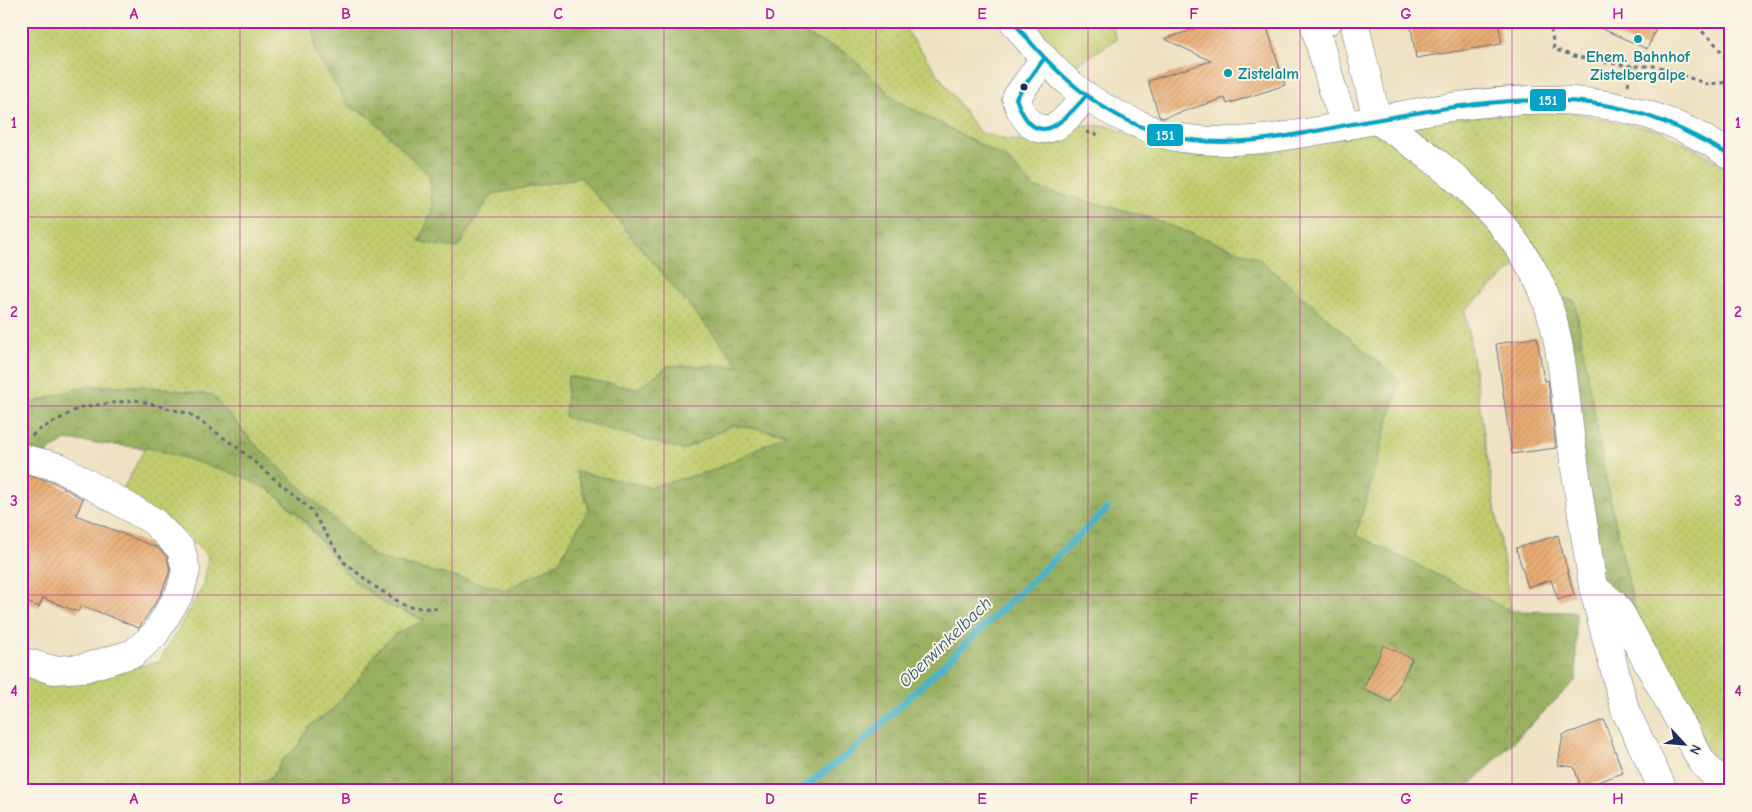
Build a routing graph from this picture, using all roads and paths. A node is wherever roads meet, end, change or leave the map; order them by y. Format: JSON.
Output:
{"nodes":[{"id":1,"x":1013,"y":21,"type":"edge"},
{"id":2,"x":1328,"y":21,"type":"edge"},
{"id":3,"x":1356,"y":21,"type":"edge"},
{"id":4,"x":1550,"y":21,"type":"edge"},
{"id":5,"x":1690,"y":21,"type":"edge"},
{"id":6,"x":1043,"y":60,"type":"junction"},
{"id":7,"x":1731,"y":64,"type":"edge"},
{"id":8,"x":1731,"y":82,"type":"edge"},
{"id":9,"x":1085,"y":97,"type":"junction"},
{"id":10,"x":1377,"y":120,"type":"junction"},
{"id":11,"x":1346,"y":126,"type":"junction"},
{"id":12,"x":1731,"y":156,"type":"edge"},
{"id":13,"x":24,"y":452,"type":"edge"},
{"id":14,"x":1593,"y":587,"type":"junction"},
{"id":15,"x":439,"y":609,"type":"dead end"},
{"id":16,"x":21,"y":661,"type":"edge"},
{"id":17,"x":1731,"y":784,"type":"edge"},
{"id":18,"x":1664,"y":791,"type":"edge"}],
"edges":[{"from":1,"to":6,"type":"main road"},
{"from":2,"to":11,"type":"main road"},
{"from":3,"to":10,"type":"main road"},
{"from":4,"to":8,"type":"path"},
{"from":5,"to":7,"type":"path"},
{"from":6,"to":9,"type":"main road"},
{"from":6,"to":9,"type":"main road"},
{"from":9,"to":11,"type":"main road"},
{"from":10,"to":11,"type":"main road"},
{"from":10,"to":12,"type":"main road"},
{"from":10,"to":14,"type":"main road"},
{"from":13,"to":15,"type":"path"},
{"from":13,"to":16,"type":"main road"},
{"from":14,"to":17,"type":"main road"},
{"from":14,"to":18,"type":"main road"}]}
